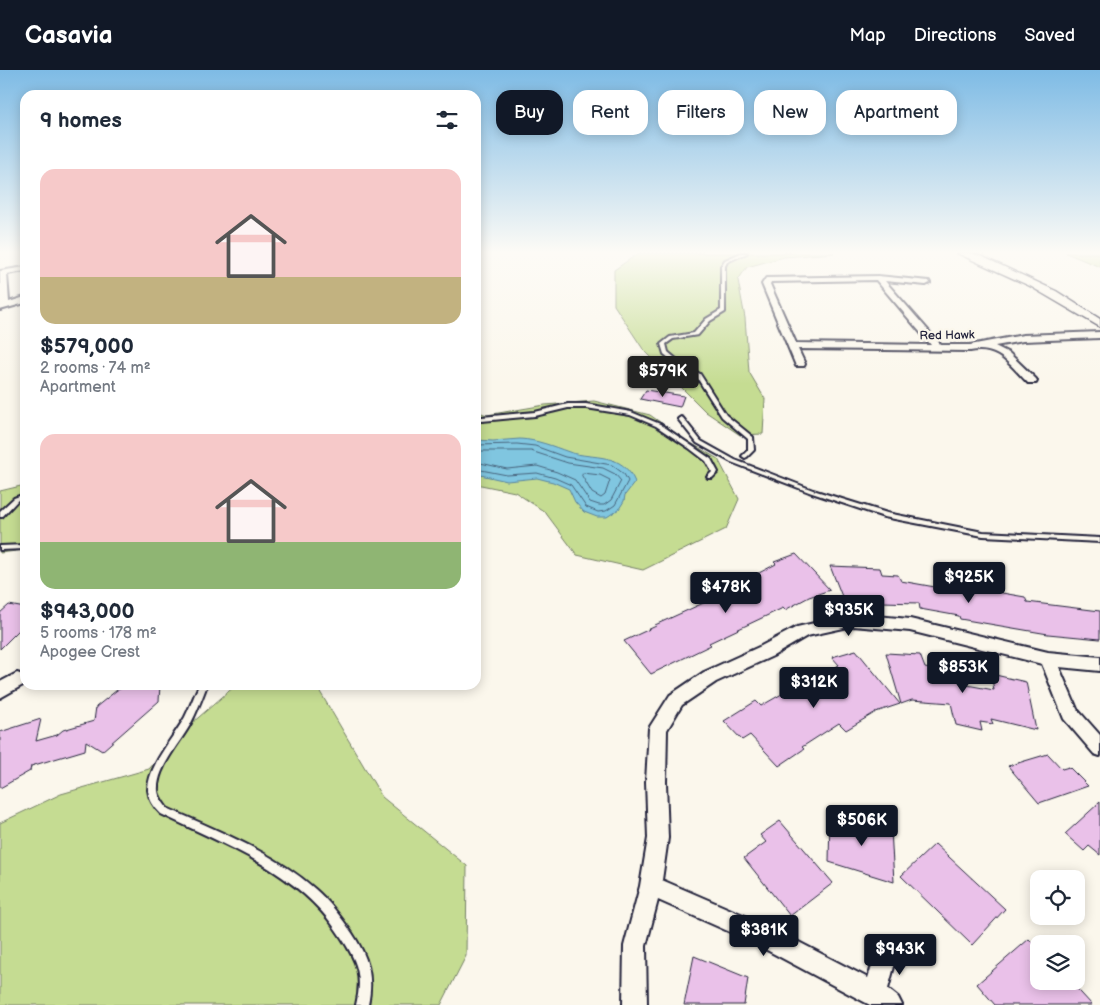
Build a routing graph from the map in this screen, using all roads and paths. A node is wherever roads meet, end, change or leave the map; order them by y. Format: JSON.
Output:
{"nodes":[{"id":1,"x":723,"y":297,"type":"edge"},
{"id":2,"x":771,"y":297,"type":"edge"},
{"id":3,"x":894,"y":297,"type":"edge"},
{"id":4,"x":1056,"y":297,"type":"edge"},
{"id":5,"x":20,"y":301,"type":"edge"},
{"id":6,"x":3,"y":306,"type":"edge"},
{"id":7,"x":1100,"y":324,"type":"edge"},
{"id":8,"x":1100,"y":334,"type":"edge"},
{"id":9,"x":794,"y":346,"type":"junction"},
{"id":10,"x":986,"y":346,"type":"junction"},
{"id":11,"x":939,"y":348,"type":"junction"},
{"id":12,"x":800,"y":364,"type":"dead end"},
{"id":13,"x":1032,"y":381,"type":"dead end"},
{"id":14,"x":481,"y":419,"type":"edge"},
{"id":15,"x":681,"y":419,"type":"dead end"},
{"id":16,"x":745,"y":456,"type":"dead end"},
{"id":17,"x":710,"y":477,"type":"dead end"},
{"id":18,"x":20,"y":498,"type":"edge"},
{"id":19,"x":0,"y":515,"type":"edge"},
{"id":20,"x":1100,"y":540,"type":"edge"},
{"id":21,"x":20,"y":547,"type":"edge"},
{"id":22,"x":0,"y":548,"type":"edge"},
{"id":23,"x":1048,"y":659,"type":"junction"},
{"id":24,"x":1100,"y":664,"type":"edge"},
{"id":25,"x":17,"y":680,"type":"dead end"},
{"id":26,"x":201,"y":690,"type":"edge"},
{"id":27,"x":0,"y":692,"type":"edge"},
{"id":28,"x":1100,"y":748,"type":"edge"},
{"id":29,"x":651,"y":886,"type":"junction"},
{"id":30,"x":888,"y":948,"type":"dead end"},
{"id":31,"x":882,"y":999,"type":"edge"},
{"id":32,"x":362,"y":1005,"type":"edge"},
{"id":33,"x":635,"y":1005,"type":"edge"}],
"edges":[{"from":1,"to":16,"type":"lane"},
{"from":2,"to":9,"type":"street"},
{"from":3,"to":11,"type":"street"},
{"from":4,"to":7,"type":"street"},
{"from":5,"to":6,"type":"street"},
{"from":8,"to":10,"type":"street","name":"Red Hawk"},
{"from":9,"to":11,"type":"street","name":"Red Hawk"},
{"from":9,"to":12,"type":"street"},
{"from":10,"to":11,"type":"street","name":"Red Hawk"},
{"from":10,"to":13,"type":"street"},
{"from":14,"to":17,"type":"lane"},
{"from":15,"to":20,"type":"lane"},
{"from":18,"to":19,"type":"lane"},
{"from":21,"to":22,"type":"lane"},
{"from":23,"to":24,"type":"street"},
{"from":23,"to":28,"type":"street"},
{"from":23,"to":29,"type":"street"},
{"from":25,"to":27,"type":"street"},
{"from":26,"to":32,"type":"lane"},
{"from":29,"to":31,"type":"street"},
{"from":29,"to":33,"type":"street"},
{"from":30,"to":31,"type":"street"}]}
